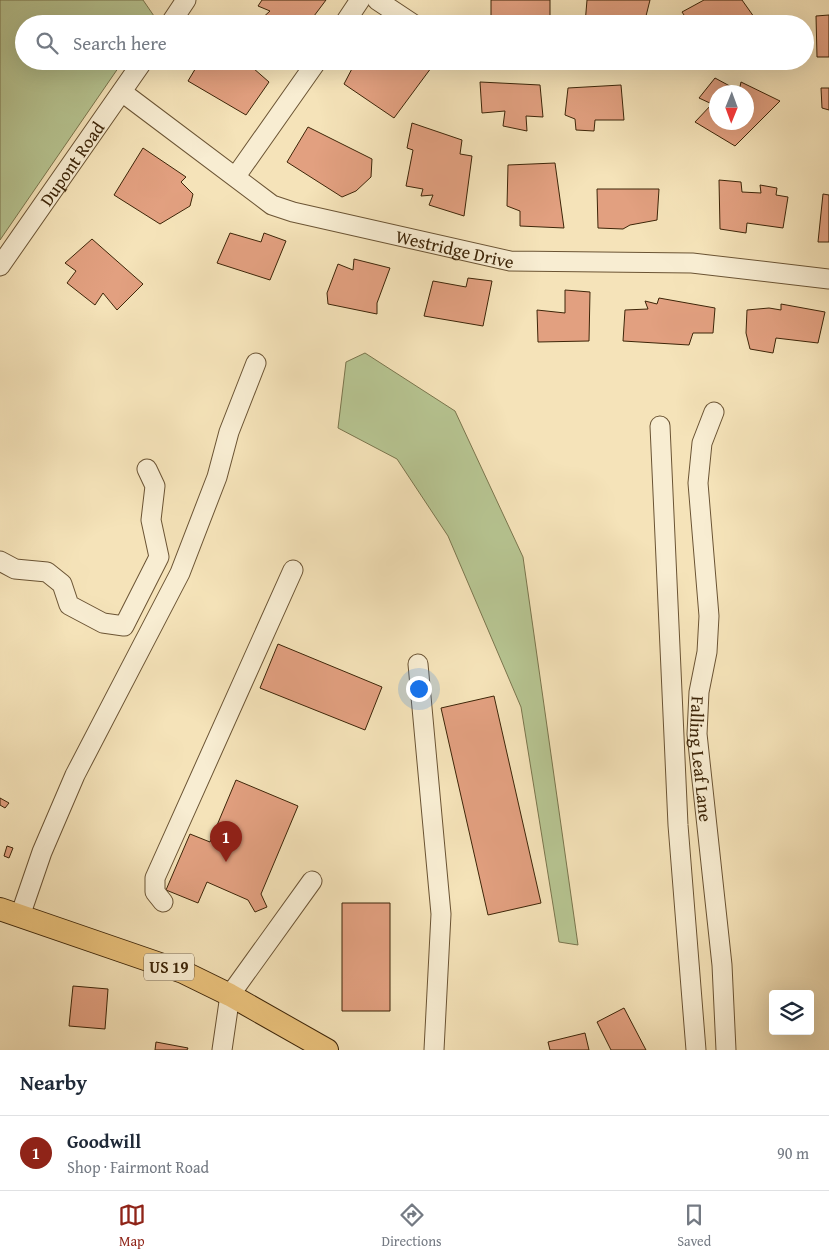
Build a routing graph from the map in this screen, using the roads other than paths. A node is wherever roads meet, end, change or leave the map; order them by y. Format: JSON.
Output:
{"nodes":[{"id":1,"x":186,"y":0,"type":"edge"},
{"id":2,"x":360,"y":0,"type":"edge"},
{"id":3,"x":377,"y":0,"type":"edge"},
{"id":4,"x":176,"y":15,"type":"edge"},
{"id":5,"x":350,"y":15,"type":"edge"},
{"id":6,"x":399,"y":15,"type":"edge"},
{"id":7,"x":137,"y":70,"type":"edge"},
{"id":8,"x":311,"y":70,"type":"edge"},
{"id":9,"x":122,"y":92,"type":"junction"},
{"id":10,"x":236,"y":176,"type":"junction"},
{"id":11,"x":0,"y":266,"type":"edge"},
{"id":12,"x":829,"y":279,"type":"edge"},
{"id":13,"x":256,"y":363,"type":"dead end"},
{"id":14,"x":714,"y":412,"type":"dead end"},
{"id":15,"x":660,"y":426,"type":"dead end"},
{"id":16,"x":147,"y":469,"type":"dead end"},
{"id":17,"x":0,"y":561,"type":"edge"},
{"id":18,"x":293,"y":570,"type":"dead end"},
{"id":19,"x":418,"y":664,"type":"dead end"},
{"id":20,"x":312,"y":882,"type":"dead end"},
{"id":21,"x":164,"y":902,"type":"dead end"},
{"id":22,"x":10,"y":913,"type":"edge"},
{"id":23,"x":230,"y":995,"type":"junction"},
{"id":24,"x":222,"y":1050,"type":"edge"},
{"id":25,"x":327,"y":1050,"type":"edge"},
{"id":26,"x":434,"y":1050,"type":"edge"},
{"id":27,"x":696,"y":1050,"type":"edge"},
{"id":28,"x":726,"y":1050,"type":"edge"}],
"edges":[{"from":1,"to":4,"type":"street"},
{"from":2,"to":5,"type":"street"},
{"from":3,"to":6,"type":"street"},
{"from":7,"to":9,"type":"street","name":"Dupont Road"},
{"from":8,"to":10,"type":"street"},
{"from":9,"to":10,"type":"street","name":"Westridge Drive"},
{"from":9,"to":11,"type":"street","name":"Dupont Road"},
{"from":10,"to":12,"type":"street","name":"Westridge Drive"},
{"from":13,"to":22,"type":"street"},
{"from":14,"to":28,"type":"street","name":"Falling Leaf Lane"},
{"from":15,"to":27,"type":"street"},
{"from":16,"to":17,"type":"street"},
{"from":18,"to":21,"type":"street"},
{"from":19,"to":26,"type":"street"},
{"from":20,"to":23,"type":"street"},
{"from":22,"to":23,"type":"main road","number":"US 19"},
{"from":23,"to":24,"type":"street"},
{"from":23,"to":25,"type":"main road","number":"US 19"}]}
